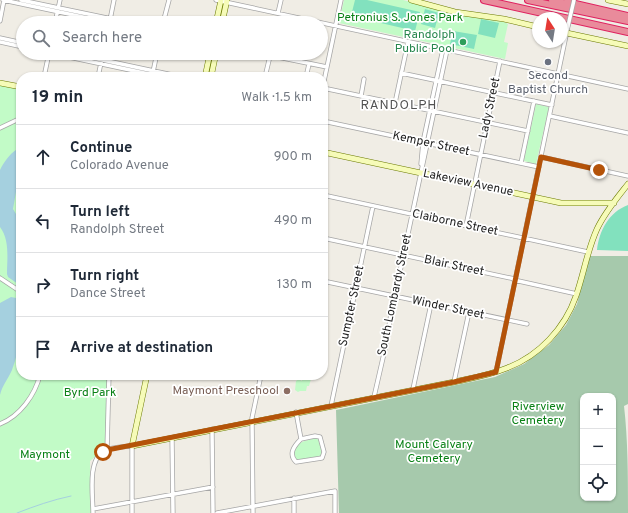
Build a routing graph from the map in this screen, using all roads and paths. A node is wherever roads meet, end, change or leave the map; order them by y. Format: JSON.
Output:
{"nodes":[{"id":1,"x":4,"y":0,"type":"edge"},
{"id":2,"x":21,"y":0,"type":"edge"},
{"id":3,"x":60,"y":0,"type":"edge"},
{"id":4,"x":114,"y":0,"type":"edge"},
{"id":5,"x":169,"y":0,"type":"edge"},
{"id":6,"x":281,"y":0,"type":"edge"},
{"id":7,"x":341,"y":0,"type":"edge"},
{"id":8,"x":411,"y":0,"type":"edge"},
{"id":9,"x":484,"y":0,"type":"edge"},
{"id":10,"x":528,"y":0,"type":"edge"},
{"id":11,"x":552,"y":0,"type":"edge"},
{"id":12,"x":557,"y":0,"type":"edge"},
{"id":13,"x":574,"y":0,"type":"edge"},
{"id":14,"x":608,"y":0,"type":"edge"},
{"id":15,"x":222,"y":1,"type":"edge"},
{"id":16,"x":628,"y":4,"type":"edge"},
{"id":17,"x":58,"y":10,"type":"junction"},
{"id":18,"x":278,"y":14,"type":"junction"},
{"id":19,"x":57,"y":16,"type":"edge"},
{"id":20,"x":84,"y":16,"type":"edge"},
{"id":21,"x":111,"y":16,"type":"edge"},
{"id":22,"x":165,"y":16,"type":"edge"},
{"id":23,"x":218,"y":16,"type":"edge"},
{"id":24,"x":222,"y":16,"type":"edge"},
{"id":25,"x":288,"y":16,"type":"edge"},
{"id":26,"x":628,"y":16,"type":"edge"},
{"id":27,"x":0,"y":20,"type":"edge"},
{"id":28,"x":628,"y":20,"type":"edge"},
{"id":29,"x":328,"y":24,"type":"edge"},
{"id":30,"x":336,"y":26,"type":"junction"},
{"id":31,"x":532,"y":26,"type":"edge"},
{"id":32,"x":568,"y":26,"type":"edge"},
{"id":33,"x":628,"y":32,"type":"edge"},
{"id":34,"x":568,"y":33,"type":"edge"},
{"id":35,"x":0,"y":38,"type":"edge"},
{"id":36,"x":16,"y":41,"type":"edge"},
{"id":37,"x":0,"y":42,"type":"edge"},
{"id":38,"x":408,"y":42,"type":"junction"},
{"id":39,"x":16,"y":45,"type":"edge"},
{"id":40,"x":628,"y":46,"type":"edge"},
{"id":41,"x":562,"y":48,"type":"edge"},
{"id":42,"x":445,"y":49,"type":"junction"},
{"id":43,"x":48,"y":60,"type":"edge"},
{"id":44,"x":89,"y":60,"type":"edge"},
{"id":45,"x":94,"y":60,"type":"edge"},
{"id":46,"x":155,"y":60,"type":"edge"},
{"id":47,"x":208,"y":60,"type":"edge"},
{"id":48,"x":215,"y":60,"type":"edge"},
{"id":49,"x":269,"y":60,"type":"edge"},
{"id":50,"x":290,"y":60,"type":"edge"},
{"id":51,"x":500,"y":61,"type":"junction"},
{"id":52,"x":101,"y":62,"type":"junction"},
{"id":53,"x":309,"y":64,"type":"junction"},
{"id":54,"x":327,"y":67,"type":"junction"},
{"id":55,"x":45,"y":72,"type":"edge"},
{"id":56,"x":99,"y":72,"type":"edge"},
{"id":57,"x":144,"y":72,"type":"edge"},
{"id":58,"x":152,"y":72,"type":"edge"},
{"id":59,"x":205,"y":72,"type":"edge"},
{"id":60,"x":212,"y":72,"type":"edge"},
{"id":61,"x":266,"y":72,"type":"edge"},
{"id":62,"x":307,"y":72,"type":"edge"},
{"id":63,"x":326,"y":72,"type":"edge"},
{"id":64,"x":401,"y":73,"type":"junction"},
{"id":65,"x":558,"y":74,"type":"junction"},
{"id":66,"x":364,"y":79,"type":"dead end"},
{"id":67,"x":438,"y":80,"type":"junction"},
{"id":68,"x":0,"y":83,"type":"edge"},
{"id":69,"x":16,"y":86,"type":"edge"},
{"id":70,"x":328,"y":88,"type":"edge"},
{"id":71,"x":628,"y":89,"type":"edge"},
{"id":72,"x":493,"y":92,"type":"junction"},
{"id":73,"x":361,"y":96,"type":"junction"},
{"id":74,"x":534,"y":101,"type":"junction"},
{"id":75,"x":395,"y":103,"type":"junction"},
{"id":76,"x":552,"y":105,"type":"junction"},
{"id":77,"x":432,"y":111,"type":"junction"},
{"id":78,"x":550,"y":116,"type":"junction"},
{"id":79,"x":16,"y":120,"type":"edge"},
{"id":80,"x":328,"y":122,"type":"edge"},
{"id":81,"x":487,"y":123,"type":"junction"},
{"id":82,"x":0,"y":128,"type":"edge"},
{"id":83,"x":528,"y":131,"type":"junction"},
{"id":84,"x":628,"y":132,"type":"edge"},
{"id":85,"x":425,"y":142,"type":"junction"},
{"id":86,"x":328,"y":153,"type":"edge"},
{"id":87,"x":480,"y":154,"type":"junction"},
{"id":88,"x":541,"y":157,"type":"junction"},
{"id":89,"x":521,"y":163,"type":"junction"},
{"id":90,"x":539,"y":167,"type":"junction"},
{"id":91,"x":421,"y":171,"type":"junction"},
{"id":92,"x":628,"y":176,"type":"edge"},
{"id":93,"x":628,"y":184,"type":"edge"},
{"id":94,"x":474,"y":185,"type":"junction"},
{"id":95,"x":328,"y":196,"type":"edge"},
{"id":96,"x":532,"y":197,"type":"junction"},
{"id":97,"x":614,"y":203,"type":"junction"},
{"id":98,"x":373,"y":206,"type":"junction"},
{"id":99,"x":412,"y":214,"type":"junction"},
{"id":100,"x":466,"y":226,"type":"junction"},
{"id":101,"x":524,"y":238,"type":"junction"},
{"id":102,"x":328,"y":239,"type":"edge"},
{"id":103,"x":365,"y":247,"type":"junction"},
{"id":104,"x":588,"y":252,"type":"junction"},
{"id":105,"x":404,"y":255,"type":"junction"},
{"id":106,"x":0,"y":278,"type":"edge"},
{"id":107,"x":515,"y":280,"type":"junction"},
{"id":108,"x":328,"y":282,"type":"edge"},
{"id":109,"x":356,"y":288,"type":"junction"},
{"id":110,"x":16,"y":289,"type":"edge"},
{"id":111,"x":577,"y":294,"type":"junction"},
{"id":112,"x":395,"y":296,"type":"junction"},
{"id":113,"x":431,"y":304,"type":"junction"},
{"id":114,"x":469,"y":312,"type":"junction"},
{"id":115,"x":507,"y":320,"type":"junction"},
{"id":116,"x":527,"y":324,"type":"dead end"},
{"id":117,"x":496,"y":372,"type":"junction"},
{"id":118,"x":39,"y":380,"type":"edge"},
{"id":119,"x":109,"y":380,"type":"edge"},
{"id":120,"x":146,"y":380,"type":"edge"},
{"id":121,"x":260,"y":380,"type":"edge"},
{"id":122,"x":454,"y":382,"type":"junction"},
{"id":123,"x":413,"y":390,"type":"junction"},
{"id":124,"x":374,"y":397,"type":"junction"},
{"id":125,"x":331,"y":406,"type":"junction"},
{"id":126,"x":296,"y":412,"type":"junction"},
{"id":127,"x":252,"y":421,"type":"junction"},
{"id":128,"x":0,"y":424,"type":"edge"},
{"id":129,"x":212,"y":429,"type":"junction"},
{"id":130,"x":172,"y":438,"type":"junction"},
{"id":131,"x":301,"y":439,"type":"junction"},
{"id":132,"x":132,"y":446,"type":"junction"},
{"id":133,"x":107,"y":450,"type":"junction"},
{"id":134,"x":213,"y":487,"type":"junction"},
{"id":135,"x":173,"y":494,"type":"junction"},
{"id":136,"x":294,"y":498,"type":"junction"},
{"id":137,"x":132,"y":502,"type":"junction"},
{"id":138,"x":253,"y":506,"type":"junction"},
{"id":139,"x":93,"y":511,"type":"edge"},
{"id":140,"x":132,"y":513,"type":"edge"},
{"id":141,"x":173,"y":513,"type":"edge"},
{"id":142,"x":213,"y":513,"type":"edge"},
{"id":143,"x":217,"y":513,"type":"edge"},
{"id":144,"x":253,"y":513,"type":"edge"},
{"id":145,"x":294,"y":513,"type":"edge"},
{"id":146,"x":335,"y":513,"type":"edge"}],
"edges":[{"from":1,"to":17,"type":"street"},
{"from":1,"to":27,"type":"street"},
{"from":2,"to":17,"type":"street"},
{"from":3,"to":17,"type":"street"},
{"from":4,"to":21,"type":"street"},
{"from":5,"to":22,"type":"street"},
{"from":6,"to":18,"type":"street"},
{"from":7,"to":30,"type":"street"},
{"from":8,"to":31,"type":"street"},
{"from":9,"to":33,"type":"highway"},
{"from":10,"to":28,"type":"highway"},
{"from":11,"to":28,"type":"highway"},
{"from":12,"to":26,"type":"highway"},
{"from":13,"to":32,"type":"street","bridge":true},
{"from":14,"to":16,"type":"street"},
{"from":15,"to":18,"type":"street"},
{"from":15,"to":23,"type":"street"},
{"from":15,"to":24,"type":"street"},
{"from":17,"to":19,"type":"street"},
{"from":17,"to":20,"type":"street"},
{"from":18,"to":25,"type":"street"},
{"from":29,"to":30,"type":"street"},
{"from":30,"to":38,"type":"street"},
{"from":30,"to":54,"type":"street"},
{"from":34,"to":40,"type":"street"},
{"from":35,"to":36,"type":"street"},
{"from":37,"to":39,"type":"street"},
{"from":38,"to":42,"type":"street"},
{"from":38,"to":64,"type":"street"},
{"from":41,"to":65,"type":"street"},
{"from":42,"to":51,"type":"street"},
{"from":42,"to":67,"type":"street","name":"South Lombardy Street"},
{"from":43,"to":55,"type":"street"},
{"from":44,"to":52,"type":"street"},
{"from":45,"to":52,"type":"street"},
{"from":46,"to":58,"type":"street"},
{"from":47,"to":59,"type":"street"},
{"from":48,"to":60,"type":"street"},
{"from":49,"to":61,"type":"street"},
{"from":50,"to":53,"type":"street"},
{"from":51,"to":65,"type":"street"},
{"from":51,"to":72,"type":"street","name":"Lady Street"},
{"from":52,"to":56,"type":"street"},
{"from":52,"to":57,"type":"street"},
{"from":53,"to":54,"type":"street"},
{"from":53,"to":62,"type":"street"},
{"from":54,"to":63,"type":"street"},
{"from":64,"to":67,"type":"street"},
{"from":64,"to":75,"type":"street"},
{"from":65,"to":71,"type":"street"},
{"from":65,"to":76,"type":"street"},
{"from":66,"to":73,"type":"street"},
{"from":67,"to":72,"type":"street"},
{"from":67,"to":77,"type":"street","name":"South Lombardy Street"},
{"from":68,"to":69,"type":"street"},
{"from":70,"to":73,"type":"street"},
{"from":72,"to":74,"type":"street"},
{"from":72,"to":81,"type":"street","name":"Lady Street"},
{"from":73,"to":75,"type":"street"},
{"from":74,"to":76,"type":"street"},
{"from":74,"to":83,"type":"street"},
{"from":75,"to":77,"type":"street"},
{"from":76,"to":78,"type":"street"},
{"from":77,"to":81,"type":"street"},
{"from":77,"to":85,"type":"street","name":"South Lombardy Street"},
{"from":78,"to":84,"type":"street"},
{"from":78,"to":88,"type":"street"},
{"from":79,"to":82,"type":"street"},
{"from":80,"to":85,"type":"street","name":"Kemper Street"},
{"from":81,"to":83,"type":"street"},
{"from":81,"to":87,"type":"street","name":"Lady Street"},
{"from":83,"to":89,"type":"street"},
{"from":85,"to":87,"type":"street","name":"Kemper Street"},
{"from":85,"to":91,"type":"street","name":"South Lombardy Street"},
{"from":86,"to":91,"type":"street","name":"Lakeview Avenue"},
{"from":87,"to":89,"type":"street","name":"Kemper Street"},
{"from":87,"to":94,"type":"street","name":"Lady Street"},
{"from":88,"to":90,"type":"street"},
{"from":88,"to":92,"type":"street"},
{"from":89,"to":90,"type":"street","name":"Kemper Street"},
{"from":90,"to":96,"type":"street"},
{"from":91,"to":94,"type":"street","name":"Lakeview Avenue"},
{"from":91,"to":99,"type":"street","name":"South Lombardy Street"},
{"from":93,"to":97,"type":"street"},
{"from":94,"to":96,"type":"street","name":"Lakeview Avenue"},
{"from":94,"to":100,"type":"street","name":"Lady Street"},
{"from":95,"to":98,"type":"street","name":"Claiborne Street"},
{"from":96,"to":97,"type":"street","name":"Lakeview Avenue"},
{"from":96,"to":101,"type":"street"},
{"from":97,"to":104,"type":"street"},
{"from":98,"to":99,"type":"street","name":"Claiborne Street"},
{"from":98,"to":103,"type":"street","name":"Sumpter Street"},
{"from":99,"to":100,"type":"street","name":"Claiborne Street"},
{"from":99,"to":105,"type":"street","name":"South Lombardy Street"},
{"from":100,"to":101,"type":"street","name":"Claiborne Street"},
{"from":101,"to":104,"type":"street","name":"Claiborne Street"},
{"from":101,"to":107,"type":"street"},
{"from":102,"to":103,"type":"street","name":"Blair Street"},
{"from":103,"to":105,"type":"street","name":"Blair Street"},
{"from":103,"to":109,"type":"street","name":"Sumpter Street"},
{"from":104,"to":111,"type":"street"},
{"from":105,"to":107,"type":"street","name":"Blair Street"},
{"from":105,"to":112,"type":"street","name":"South Lombardy Street"},
{"from":106,"to":110,"type":"street"},
{"from":107,"to":111,"type":"street","name":"Blair Street"},
{"from":107,"to":115,"type":"street"},
{"from":108,"to":109,"type":"street","name":"Winder Street"},
{"from":109,"to":112,"type":"street","name":"Winder Street"},
{"from":109,"to":125,"type":"street","name":"Sumpter Street"},
{"from":111,"to":117,"type":"street"},
{"from":112,"to":113,"type":"street","name":"Winder Street"},
{"from":112,"to":124,"type":"street","name":"South Lombardy Street"},
{"from":113,"to":114,"type":"street","name":"Winder Street"},
{"from":113,"to":123,"type":"street"},
{"from":114,"to":115,"type":"street","name":"Winder Street"},
{"from":114,"to":122,"type":"street"},
{"from":115,"to":116,"type":"street","name":"Winder Street"},
{"from":115,"to":117,"type":"street"},
{"from":117,"to":122,"type":"street"},
{"from":118,"to":128,"type":"street"},
{"from":119,"to":133,"type":"street"},
{"from":120,"to":132,"type":"street"},
{"from":121,"to":127,"type":"street"},
{"from":122,"to":123,"type":"street"},
{"from":123,"to":124,"type":"street"},
{"from":124,"to":125,"type":"street"},
{"from":125,"to":126,"type":"street"},
{"from":126,"to":127,"type":"street"},
{"from":126,"to":131,"type":"street"},
{"from":127,"to":129,"type":"street"},
{"from":127,"to":138,"type":"street"},
{"from":129,"to":130,"type":"street"},
{"from":129,"to":134,"type":"street"},
{"from":130,"to":132,"type":"street"},
{"from":130,"to":135,"type":"street"},
{"from":131,"to":131,"type":"street"},
{"from":132,"to":133,"type":"street"},
{"from":132,"to":137,"type":"street"},
{"from":133,"to":139,"type":"street"},
{"from":134,"to":135,"type":"street"},
{"from":134,"to":142,"type":"street"},
{"from":135,"to":137,"type":"street"},
{"from":135,"to":141,"type":"street"},
{"from":136,"to":138,"type":"street"},
{"from":136,"to":145,"type":"street"},
{"from":136,"to":146,"type":"street"},
{"from":137,"to":139,"type":"street"},
{"from":137,"to":140,"type":"street"},
{"from":138,"to":143,"type":"street"},
{"from":138,"to":144,"type":"street"}]}
